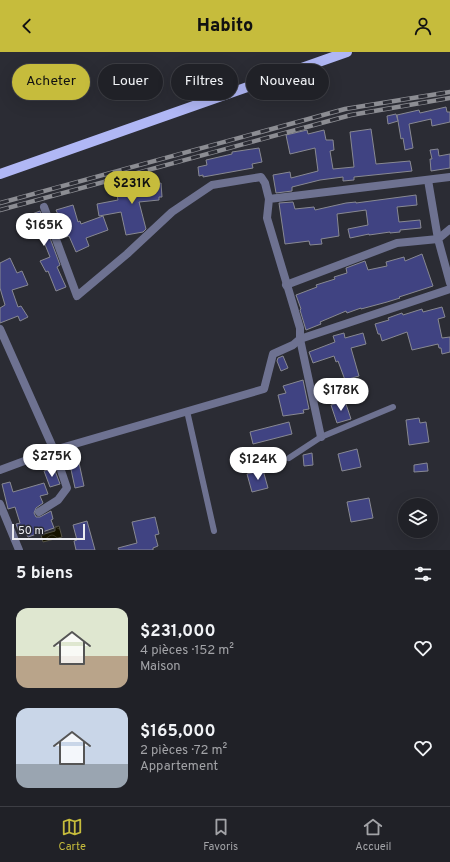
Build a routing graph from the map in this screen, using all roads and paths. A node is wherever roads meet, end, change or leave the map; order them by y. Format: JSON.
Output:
{"nodes":[{"id":1,"x":347,"y":52,"type":"edge"},
{"id":2,"x":0,"y":174,"type":"edge"},
{"id":3,"x":450,"y":177,"type":"edge"},
{"id":4,"x":428,"y":180,"type":"junction"},
{"id":5,"x":269,"y":199,"type":"junction"},
{"id":6,"x":44,"y":207,"type":"dead end"},
{"id":7,"x":450,"y":229,"type":"edge"},
{"id":8,"x":438,"y":239,"type":"junction"},
{"id":9,"x":450,"y":283,"type":"edge"},
{"id":10,"x":286,"y":285,"type":"junction"},
{"id":11,"x":450,"y":289,"type":"edge"},
{"id":12,"x":0,"y":329,"type":"edge"},
{"id":13,"x":300,"y":339,"type":"junction"},
{"id":14,"x":393,"y":407,"type":"dead end"},
{"id":15,"x":187,"y":411,"type":"junction"},
{"id":16,"x":321,"y":437,"type":"junction"},
{"id":17,"x":54,"y":450,"type":"junction"},
{"id":18,"x":289,"y":458,"type":"dead end"},
{"id":19,"x":0,"y":470,"type":"edge"},
{"id":20,"x":0,"y":504,"type":"edge"},
{"id":21,"x":39,"y":512,"type":"dead end"},
{"id":22,"x":214,"y":531,"type":"dead end"},
{"id":23,"x":19,"y":550,"type":"edge"}],
"edges":[{"from":1,"to":2,"type":"main road"},
{"from":3,"to":4,"type":"street"},
{"from":4,"to":5,"type":"street"},
{"from":4,"to":8,"type":"street"},
{"from":5,"to":6,"type":"street"},
{"from":5,"to":10,"type":"street"},
{"from":7,"to":8,"type":"street"},
{"from":8,"to":9,"type":"street"},
{"from":8,"to":10,"type":"street"},
{"from":10,"to":13,"type":"street"},
{"from":11,"to":13,"type":"street"},
{"from":12,"to":17,"type":"street"},
{"from":13,"to":15,"type":"street"},
{"from":13,"to":16,"type":"street"},
{"from":14,"to":16,"type":"lane"},
{"from":15,"to":17,"type":"street"},
{"from":15,"to":22,"type":"lane"},
{"from":16,"to":18,"type":"lane"},
{"from":17,"to":19,"type":"street"},
{"from":17,"to":21,"type":"street"},
{"from":20,"to":23,"type":"street"}]}
